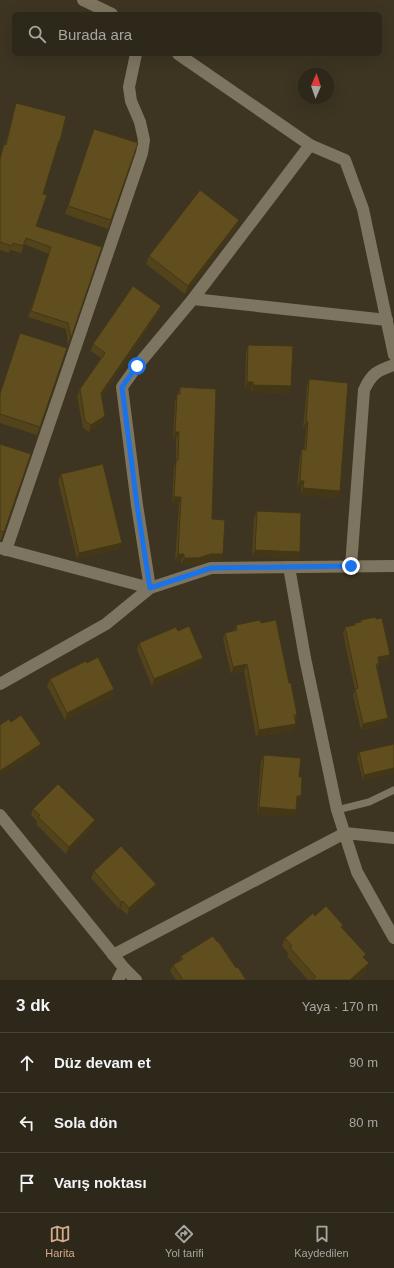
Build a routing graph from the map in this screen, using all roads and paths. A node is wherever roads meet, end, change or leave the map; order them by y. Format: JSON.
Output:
{"nodes":[{"id":1,"x":83,"y":0,"type":"edge"},
{"id":2,"x":108,"y":12,"type":"edge"},
{"id":3,"x":136,"y":56,"type":"edge"},
{"id":4,"x":181,"y":56,"type":"edge"},
{"id":5,"x":310,"y":145,"type":"junction"},
{"id":6,"x":193,"y":299,"type":"junction"},
{"id":7,"x":387,"y":320,"type":"junction"},
{"id":8,"x":394,"y":355,"type":"edge"},
{"id":9,"x":394,"y":365,"type":"edge"},
{"id":10,"x":3,"y":549,"type":"edge"},
{"id":11,"x":351,"y":566,"type":"junction"},
{"id":12,"x":394,"y":566,"type":"edge"},
{"id":13,"x":289,"y":567,"type":"junction"},
{"id":14,"x":150,"y":588,"type":"junction"},
{"id":15,"x":0,"y":684,"type":"edge"},
{"id":16,"x":394,"y":790,"type":"edge"},
{"id":17,"x":338,"y":810,"type":"junction"},
{"id":18,"x":0,"y":816,"type":"edge"},
{"id":19,"x":345,"y":833,"type":"junction"},
{"id":20,"x":394,"y":838,"type":"edge"},
{"id":21,"x":394,"y":938,"type":"edge"},
{"id":22,"x":114,"y":955,"type":"junction"},
{"id":23,"x":124,"y":968,"type":"junction"},
{"id":24,"x":118,"y":980,"type":"edge"},
{"id":25,"x":136,"y":980,"type":"edge"}],
"edges":[{"from":1,"to":2,"type":"street"},
{"from":3,"to":10,"type":"street"},
{"from":4,"to":5,"type":"street"},
{"from":5,"to":6,"type":"street"},
{"from":5,"to":7,"type":"street"},
{"from":6,"to":7,"type":"street"},
{"from":6,"to":14,"type":"street"},
{"from":7,"to":8,"type":"street"},
{"from":9,"to":11,"type":"street"},
{"from":10,"to":14,"type":"street"},
{"from":11,"to":12,"type":"street"},
{"from":11,"to":13,"type":"street"},
{"from":13,"to":14,"type":"street"},
{"from":13,"to":17,"type":"street"},
{"from":14,"to":15,"type":"street"},
{"from":16,"to":17,"type":"lane"},
{"from":17,"to":19,"type":"street"},
{"from":18,"to":22,"type":"street"},
{"from":19,"to":20,"type":"street"},
{"from":19,"to":21,"type":"street"},
{"from":19,"to":22,"type":"street"},
{"from":22,"to":23,"type":"street"},
{"from":23,"to":24,"type":"street"},
{"from":23,"to":25,"type":"street"}]}
